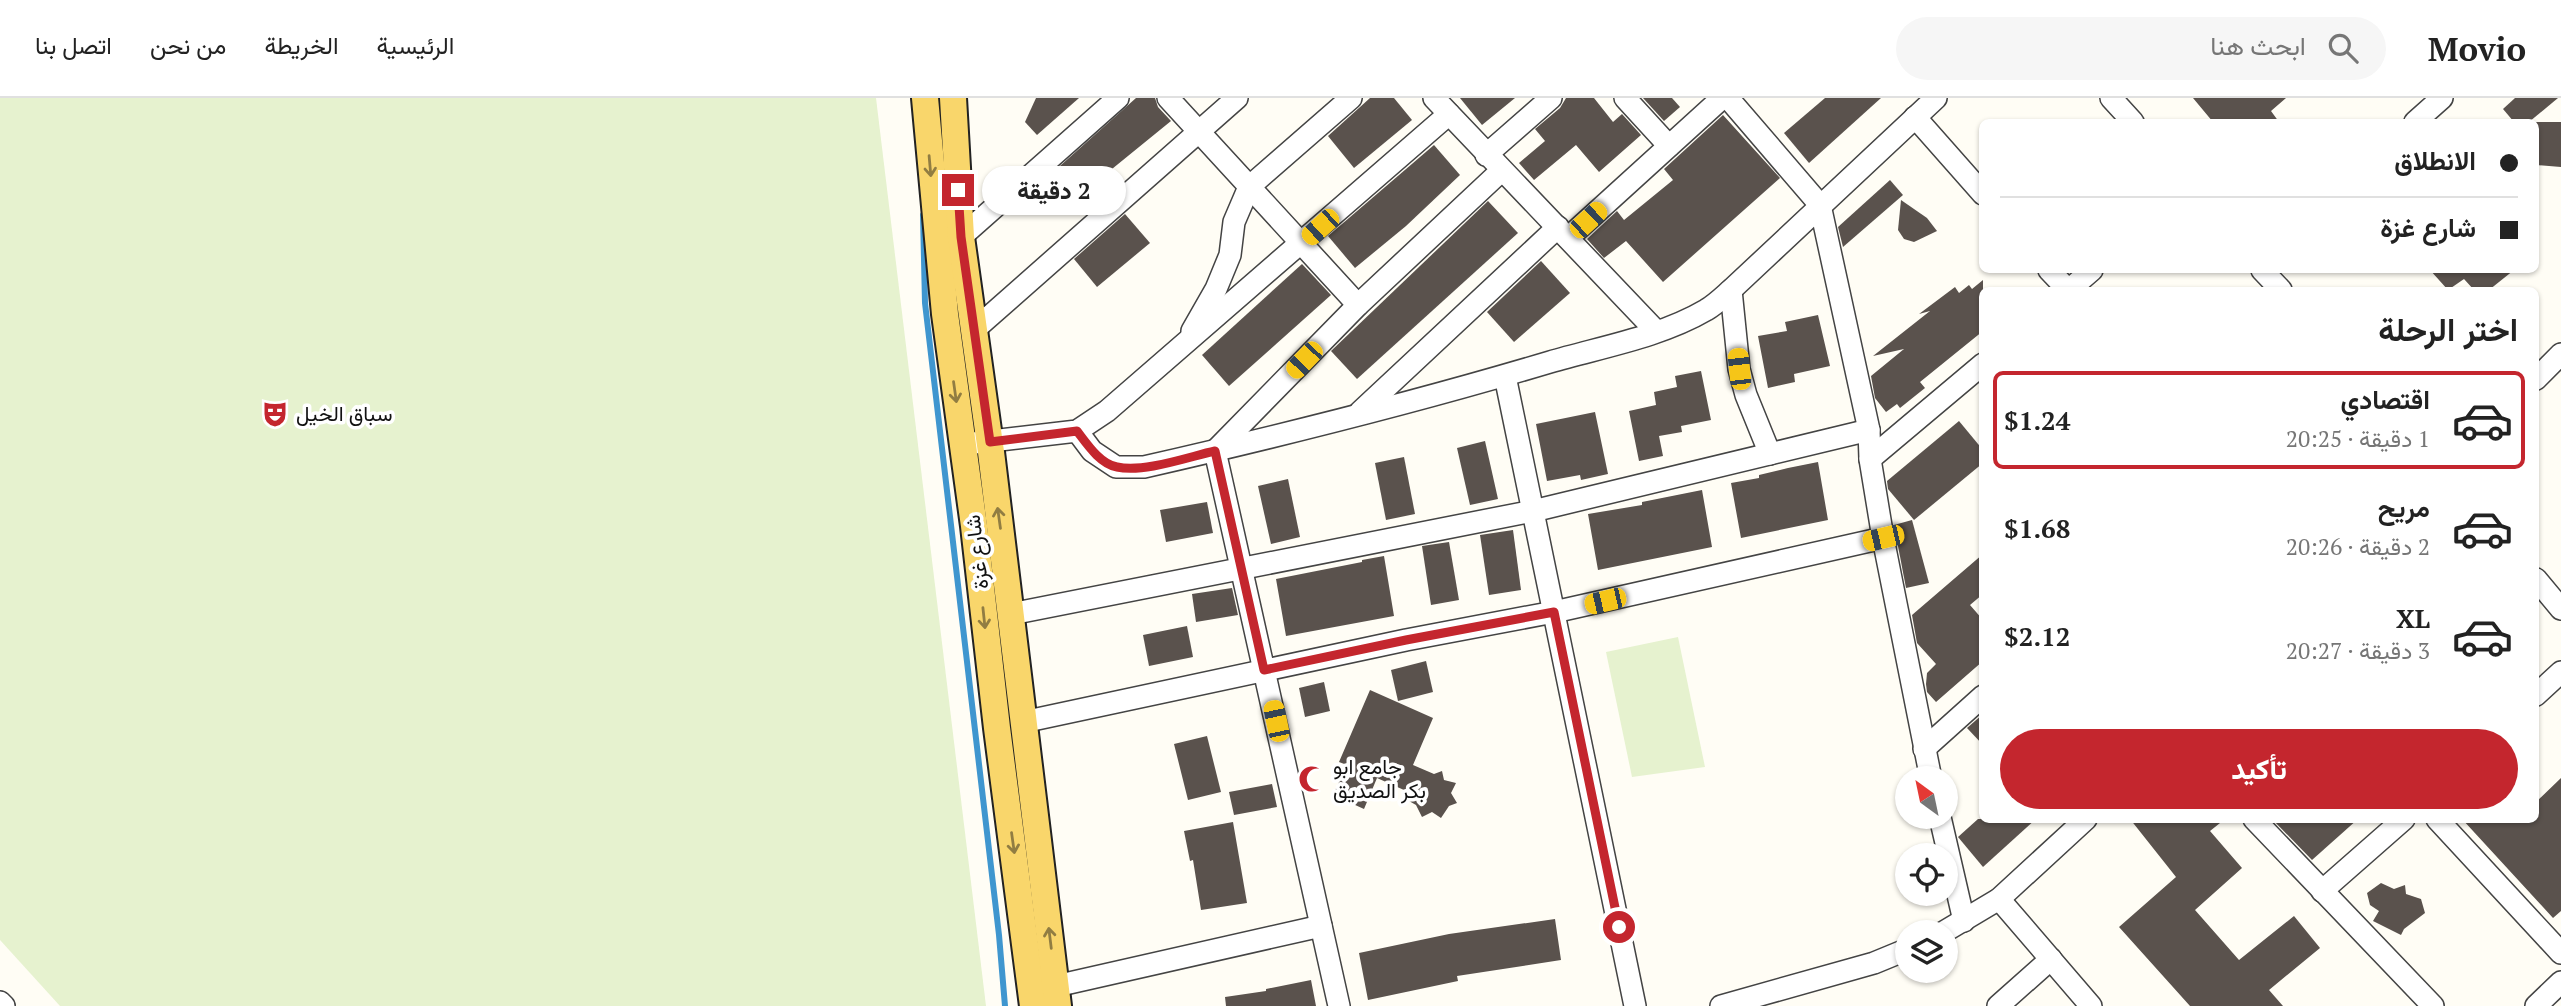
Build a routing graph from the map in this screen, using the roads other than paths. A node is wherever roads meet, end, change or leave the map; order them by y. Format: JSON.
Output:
{"nodes":[{"id":1,"x":925,"y":98,"type":"edge"},
{"id":2,"x":953,"y":98,"type":"edge"},
{"id":3,"x":1118,"y":98,"type":"edge"},
{"id":4,"x":1168,"y":98,"type":"edge"},
{"id":5,"x":1237,"y":98,"type":"edge"},
{"id":6,"x":1351,"y":98,"type":"edge"},
{"id":7,"x":1434,"y":98,"type":"edge"},
{"id":8,"x":1551,"y":98,"type":"edge"},
{"id":9,"x":1625,"y":98,"type":"edge"},
{"id":10,"x":1722,"y":98,"type":"edge"},
{"id":11,"x":1728,"y":98,"type":"edge"},
{"id":12,"x":1936,"y":98,"type":"edge"},
{"id":13,"x":2111,"y":98,"type":"edge"},
{"id":14,"x":2442,"y":98,"type":"edge"},
{"id":15,"x":1449,"y":114,"type":"junction"},
{"id":16,"x":1915,"y":117,"type":"junction"},
{"id":17,"x":2130,"y":119,"type":"edge"},
{"id":18,"x":2418,"y":119,"type":"edge"},
{"id":19,"x":1200,"y":132,"type":"junction"},
{"id":20,"x":1668,"y":146,"type":"junction"},
{"id":21,"x":1486,"y":155,"type":"junction"},
{"id":22,"x":1501,"y":171,"type":"junction"},
{"id":23,"x":1248,"y":187,"type":"junction"},
{"id":24,"x":1979,"y":189,"type":"edge"},
{"id":25,"x":1820,"y":205,"type":"junction"},
{"id":26,"x":1563,"y":232,"type":"junction"},
{"id":27,"x":961,"y":237,"type":"junction"},
{"id":28,"x":1301,"y":243,"type":"junction"},
{"id":29,"x":2052,"y":273,"type":"edge"},
{"id":30,"x":2088,"y":273,"type":"edge"},
{"id":31,"x":2265,"y":273,"type":"edge"},
{"id":32,"x":2065,"y":287,"type":"edge"},
{"id":33,"x":2072,"y":287,"type":"edge"},
{"id":34,"x":2278,"y":287,"type":"edge"},
{"id":35,"x":1731,"y":290,"type":"junction"},
{"id":36,"x":1358,"y":305,"type":"junction"},
{"id":37,"x":974,"y":330,"type":"junction"},
{"id":38,"x":1656,"y":331,"type":"junction"},
{"id":39,"x":1182,"y":348,"type":"junction"},
{"id":40,"x":2561,"y":354,"type":"edge"},
{"id":41,"x":1979,"y":366,"type":"edge"},
{"id":42,"x":1505,"y":376,"type":"junction"},
{"id":43,"x":2539,"y":376,"type":"edge"},
{"id":44,"x":1356,"y":415,"type":"junction"},
{"id":45,"x":1869,"y":429,"type":"junction"},
{"id":46,"x":1077,"y":431,"type":"junction"},
{"id":47,"x":990,"y":442,"type":"junction"},
{"id":48,"x":963,"y":444,"type":"junction"},
{"id":49,"x":1215,"y":451,"type":"junction"},
{"id":50,"x":1770,"y":454,"type":"junction"},
{"id":51,"x":1870,"y":460,"type":"junction"},
{"id":52,"x":1533,"y":511,"type":"junction"},
{"id":53,"x":1883,"y":538,"type":"junction"},
{"id":54,"x":1242,"y":569,"type":"junction"},
{"id":55,"x":2539,"y":583,"type":"edge"},
{"id":56,"x":2561,"y":609,"type":"edge"},
{"id":57,"x":1554,"y":612,"type":"junction"},
{"id":58,"x":1011,"y":614,"type":"junction"},
{"id":59,"x":1264,"y":670,"type":"junction"},
{"id":60,"x":2561,"y":671,"type":"edge"},
{"id":61,"x":2539,"y":692,"type":"edge"},
{"id":62,"x":1979,"y":700,"type":"edge"},
{"id":63,"x":1023,"y":722,"type":"junction"},
{"id":64,"x":1924,"y":748,"type":"junction"},
{"id":65,"x":1928,"y":766,"type":"edge"},
{"id":66,"x":2082,"y":823,"type":"edge"},
{"id":67,"x":2258,"y":823,"type":"edge"},
{"id":68,"x":2399,"y":823,"type":"edge"},
{"id":69,"x":2441,"y":823,"type":"edge"},
{"id":70,"x":1943,"y":830,"type":"edge"},
{"id":71,"x":2322,"y":891,"type":"junction"},
{"id":72,"x":1999,"y":899,"type":"junction"},
{"id":73,"x":1964,"y":921,"type":"junction"},
{"id":74,"x":1958,"y":924,"type":"edge"},
{"id":75,"x":1321,"y":926,"type":"junction"},
{"id":76,"x":2561,"y":953,"type":"edge"},
{"id":77,"x":1895,"y":954,"type":"edge"},
{"id":78,"x":2051,"y":959,"type":"junction"},
{"id":79,"x":2561,"y":982,"type":"edge"},
{"id":80,"x":1057,"y":996,"type":"edge"},
{"id":81,"x":0,"y":1002,"type":"edge"},
{"id":82,"x":4,"y":1006,"type":"edge"},
{"id":83,"x":1033,"y":1006,"type":"edge"},
{"id":84,"x":1339,"y":1006,"type":"edge"},
{"id":85,"x":1635,"y":1006,"type":"edge"},
{"id":86,"x":1721,"y":1006,"type":"edge"},
{"id":87,"x":1998,"y":1006,"type":"edge"},
{"id":88,"x":2091,"y":1006,"type":"edge"},
{"id":89,"x":2433,"y":1006,"type":"edge"},
{"id":90,"x":2536,"y":1006,"type":"edge"}],
"edges":[{"from":1,"to":48,"type":"main road","name":"شارع غزة","one_way":true},
{"from":2,"to":27,"type":"main road","name":"شارع غزة"},
{"from":3,"to":27,"type":"street"},
{"from":4,"to":19,"type":"street"},
{"from":5,"to":19,"type":"street"},
{"from":6,"to":23,"type":"street"},
{"from":7,"to":15,"type":"street"},
{"from":8,"to":21,"type":"street"},
{"from":9,"to":20,"type":"street"},
{"from":10,"to":20,"type":"street"},
{"from":11,"to":25,"type":"street"},
{"from":12,"to":16,"type":"street"},
{"from":13,"to":17,"type":"street"},
{"from":14,"to":18,"type":"street"},
{"from":15,"to":21,"type":"street"},
{"from":15,"to":28,"type":"street"},
{"from":16,"to":24,"type":"street"},
{"from":16,"to":25,"type":"street"},
{"from":19,"to":23,"type":"street"},
{"from":19,"to":37,"type":"street"},
{"from":20,"to":26,"type":"street"},
{"from":21,"to":22,"type":"street"},
{"from":22,"to":26,"type":"street"},
{"from":22,"to":36,"type":"street"},
{"from":23,"to":28,"type":"street"},
{"from":23,"to":39,"type":"street"},
{"from":25,"to":35,"type":"street"},
{"from":25,"to":45,"type":"street"},
{"from":26,"to":38,"type":"street"},
{"from":26,"to":44,"type":"street"},
{"from":27,"to":37,"type":"main road","name":"شارع غزة"},
{"from":28,"to":36,"type":"street"},
{"from":28,"to":39,"type":"street"},
{"from":29,"to":32,"type":"street"},
{"from":30,"to":33,"type":"street"},
{"from":31,"to":34,"type":"street"},
{"from":35,"to":38,"type":"street"},
{"from":35,"to":50,"type":"street"},
{"from":36,"to":49,"type":"street"},
{"from":37,"to":47,"type":"main road","name":"شارع غزة"},
{"from":38,"to":42,"type":"street"},
{"from":39,"to":46,"type":"street"},
{"from":40,"to":43,"type":"street"},
{"from":41,"to":51,"type":"street"},
{"from":42,"to":44,"type":"street"},
{"from":42,"to":52,"type":"street"},
{"from":44,"to":49,"type":"street"},
{"from":45,"to":50,"type":"street"},
{"from":45,"to":51,"type":"street"},
{"from":46,"to":47,"type":"street"},
{"from":46,"to":49,"type":"street"},
{"from":47,"to":48,"type":"street"},
{"from":58,"to":47,"type":"main road","name":"شارع غزة","one_way":true},
{"from":48,"to":83,"type":"main road","name":"شارع غزة","one_way":true},
{"from":49,"to":54,"type":"street"},
{"from":50,"to":52,"type":"street"},
{"from":51,"to":53,"type":"street"},
{"from":52,"to":54,"type":"street"},
{"from":52,"to":57,"type":"street"},
{"from":53,"to":57,"type":"street"},
{"from":53,"to":64,"type":"street"},
{"from":54,"to":58,"type":"street"},
{"from":54,"to":59,"type":"street"},
{"from":55,"to":56,"type":"street"},
{"from":57,"to":59,"type":"street"},
{"from":57,"to":85,"type":"street"},
{"from":58,"to":63,"type":"main road","name":"شارع غزة"},
{"from":59,"to":63,"type":"street"},
{"from":59,"to":75,"type":"street"},
{"from":60,"to":61,"type":"street"},
{"from":62,"to":64,"type":"street"},
{"from":80,"to":63,"type":"main road","name":"شارع غزة","one_way":true},
{"from":64,"to":65,"type":"street"},
{"from":66,"to":72,"type":"street"},
{"from":67,"to":71,"type":"street"},
{"from":68,"to":71,"type":"street"},
{"from":69,"to":76,"type":"street"},
{"from":70,"to":73,"type":"street"},
{"from":71,"to":89,"type":"street"},
{"from":72,"to":73,"type":"street"},
{"from":72,"to":78,"type":"street"},
{"from":73,"to":74,"type":"street"},
{"from":75,"to":80,"type":"street"},
{"from":75,"to":84,"type":"street"},
{"from":77,"to":86,"type":"street"},
{"from":78,"to":87,"type":"street"},
{"from":78,"to":88,"type":"street"},
{"from":79,"to":90,"type":"street"},
{"from":81,"to":82,"type":"street"}]}
